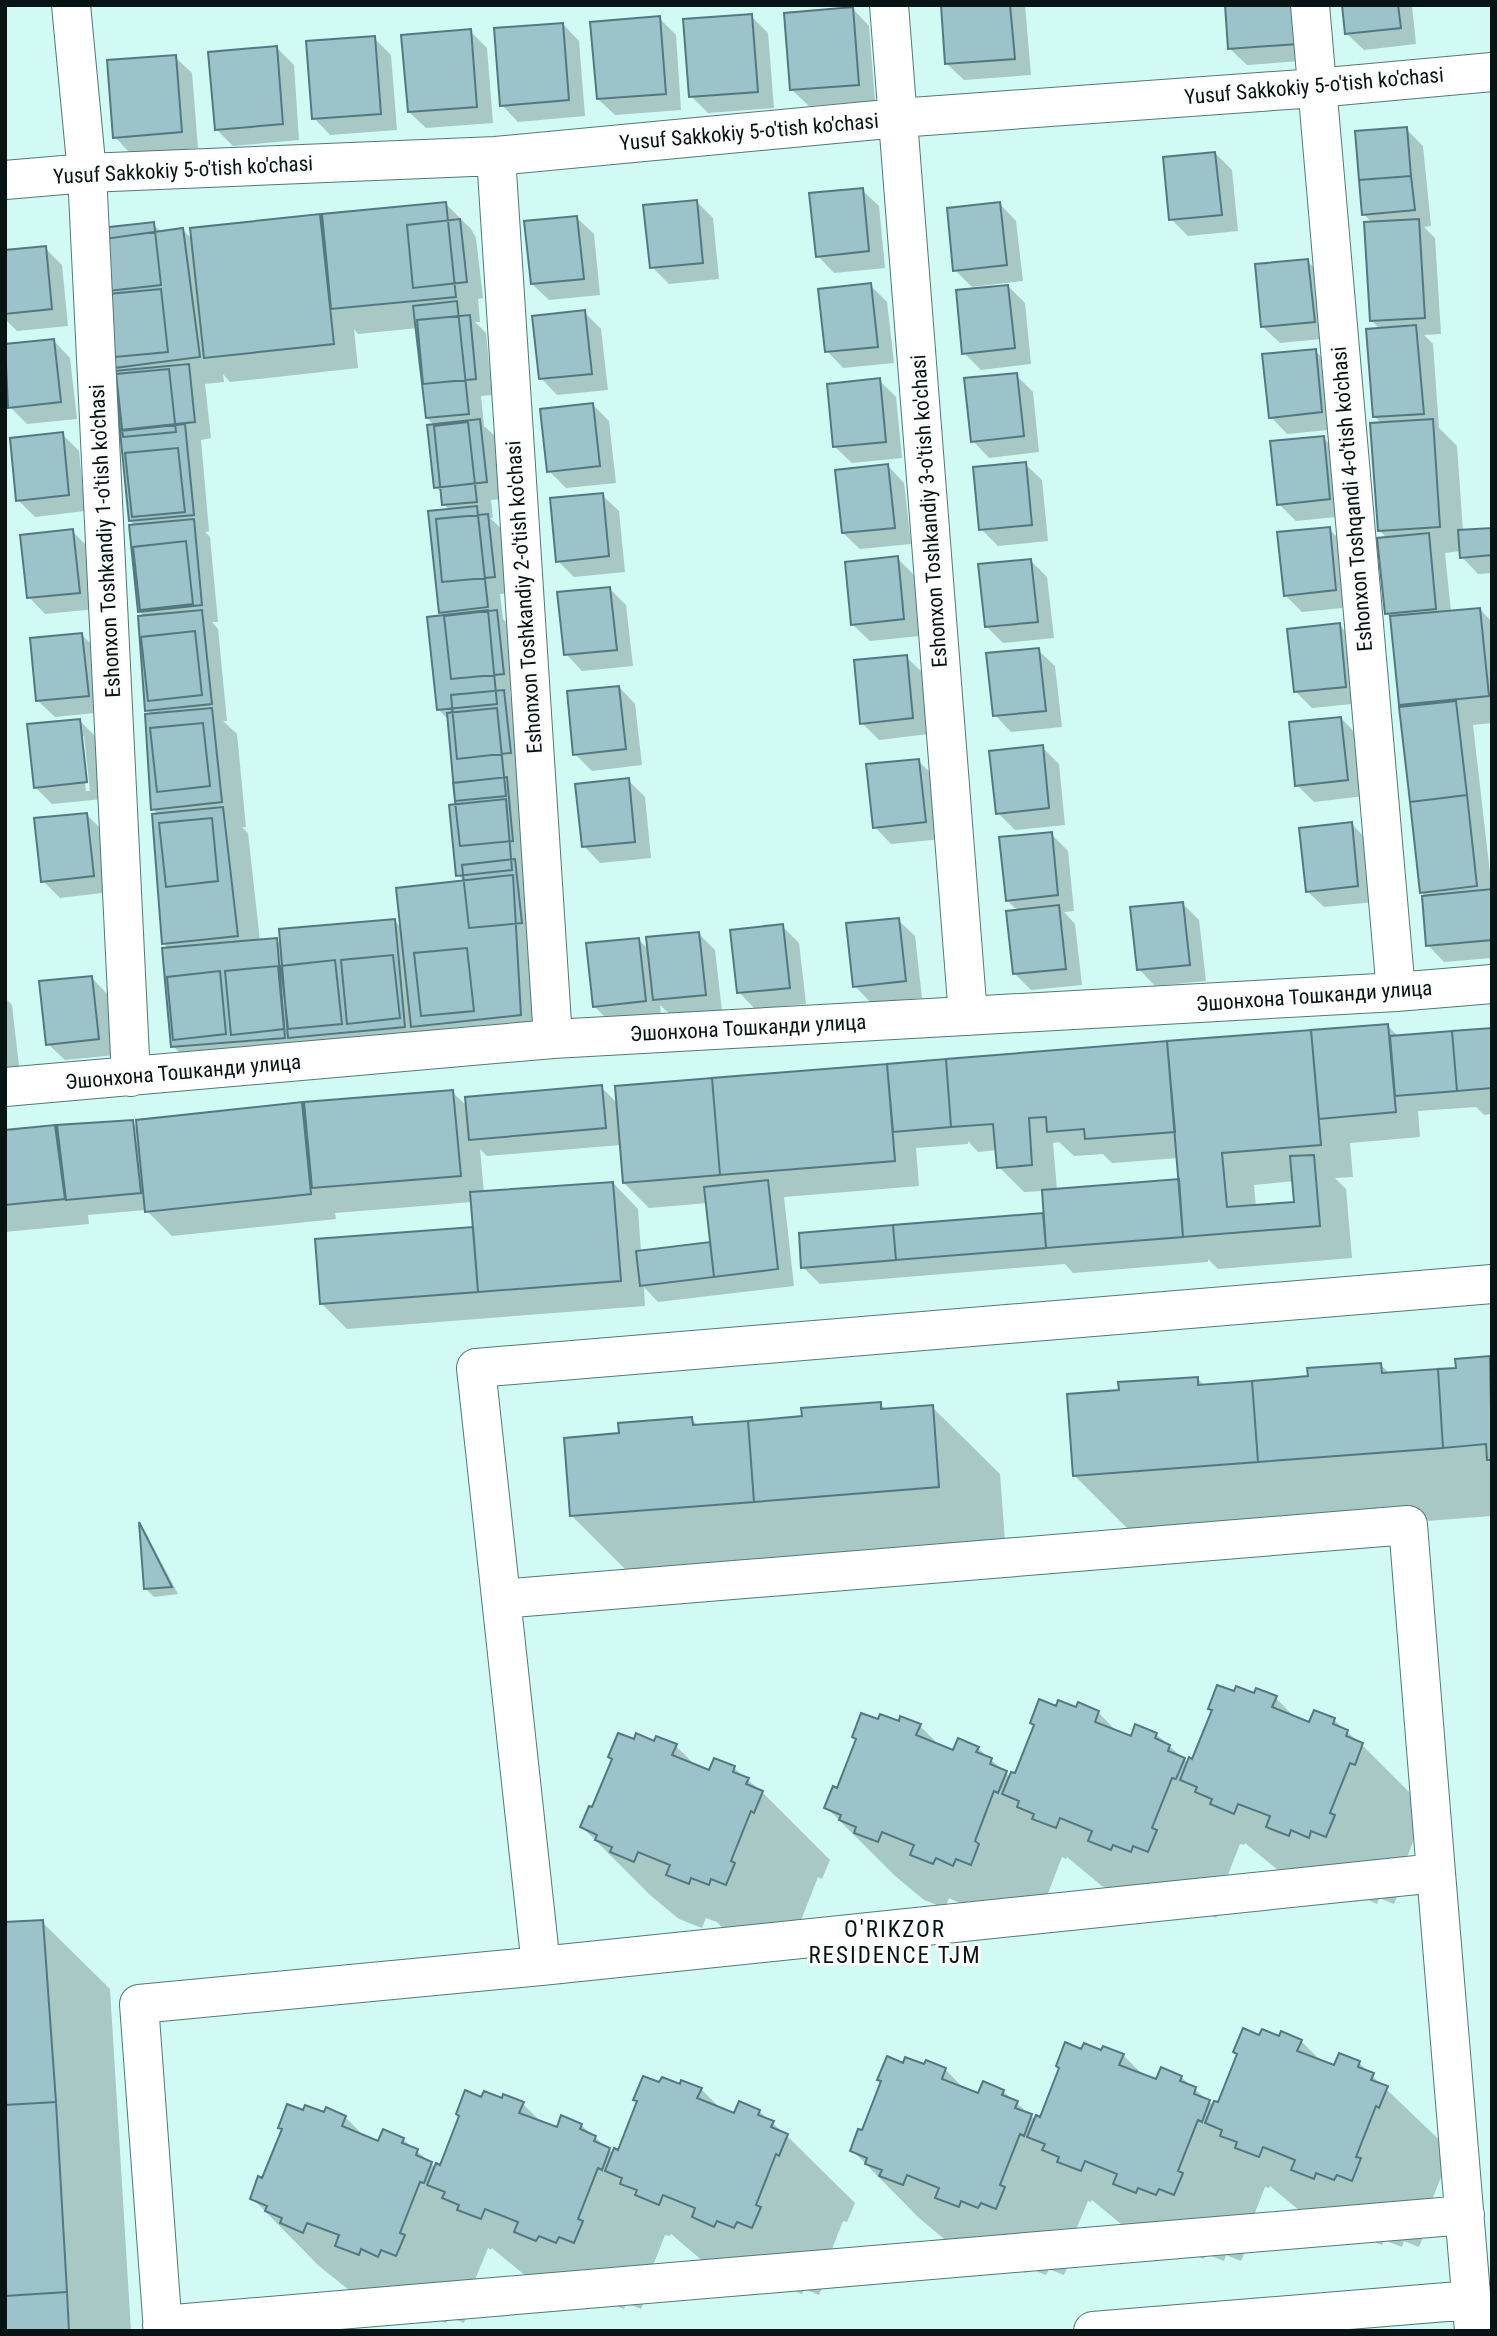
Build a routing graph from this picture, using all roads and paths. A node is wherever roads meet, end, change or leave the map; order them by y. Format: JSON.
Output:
{"nodes":[{"id":1,"x":71,"y":5,"type":"edge"},
{"id":2,"x":889,"y":5,"type":"edge"},
{"id":3,"x":1310,"y":5,"type":"edge"},
{"id":4,"x":1492,"y":72,"type":"edge"},
{"id":5,"x":1316,"y":88,"type":"junction"},
{"id":6,"x":898,"y":118,"type":"junction"},
{"id":7,"x":496,"y":156,"type":"junction"},
{"id":8,"x":87,"y":173,"type":"junction"},
{"id":9,"x":5,"y":180,"type":"edge"},
{"id":10,"x":1492,"y":984,"type":"edge"},
{"id":11,"x":1396,"y":992,"type":"junction"},
{"id":12,"x":968,"y":1016,"type":"junction"},
{"id":13,"x":553,"y":1039,"type":"junction"},
{"id":14,"x":131,"y":1077,"type":"junction"},
{"id":15,"x":5,"y":1087,"type":"edge"},
{"id":16,"x":1492,"y":1284,"type":"edge"},
{"id":17,"x":501,"y":1599,"type":"junction"},
{"id":18,"x":1436,"y":1873,"type":"junction"},
{"id":19,"x":541,"y":1966,"type":"junction"},
{"id":20,"x":1465,"y":2215,"type":"junction"},
{"id":21,"x":1473,"y":2315,"type":"edge"},
{"id":22,"x":163,"y":2328,"type":"edge"},
{"id":23,"x":1093,"y":2331,"type":"edge"}],
"edges":[{"from":1,"to":8,"type":"street","name":"Eshonxon Toshkandiy 1-o'tish ko'chasi"},
{"from":2,"to":6,"type":"street","name":"Eshonxon Toshkandiy 3-o'tish ko'chasi"},
{"from":3,"to":5,"type":"street","name":"Eshonxon Toshqandi 4-o'tish ko'chasi"},
{"from":4,"to":5,"type":"street","name":"Yusuf Sakkokiy 5-o'tish ko'chasi"},
{"from":5,"to":6,"type":"street","name":"Yusuf Sakkokiy 5-o'tish ko'chasi"},
{"from":5,"to":11,"type":"street","name":"Eshonxon Toshqandi 4-o'tish ko'chasi"},
{"from":6,"to":7,"type":"street","name":"Yusuf Sakkokiy 5-o'tish ko'chasi"},
{"from":6,"to":12,"type":"street","name":"Eshonxon Toshkandiy 3-o'tish ko'chasi"},
{"from":7,"to":8,"type":"street","name":"Yusuf Sakkokiy 5-o'tish ko'chasi"},
{"from":7,"to":13,"type":"street","name":"Eshonxon Toshkandiy 2-o'tish ko'chasi"},
{"from":8,"to":9,"type":"street","name":"Yusuf Sakkokiy 5-o'tish ko'chasi"},
{"from":8,"to":14,"type":"street","name":"Eshonxon Toshkandiy 1-o'tish ko'chasi"},
{"from":10,"to":11,"type":"street","name":"Эшонхона Тошканди улица"},
{"from":11,"to":12,"type":"street","name":"Эшонхона Тошканди улица"},
{"from":12,"to":13,"type":"street","name":"Эшонхона Тошканди улица"},
{"from":13,"to":14,"type":"street","name":"Эшонхона Тошканди улица"},
{"from":14,"to":15,"type":"street","name":"Эшонхона Тошканди улица"},
{"from":16,"to":17,"type":"street"},
{"from":17,"to":18,"type":"street"},
{"from":17,"to":19,"type":"street"},
{"from":18,"to":19,"type":"street"},
{"from":18,"to":20,"type":"street"},
{"from":19,"to":22,"type":"street"},
{"from":20,"to":21,"type":"street"},
{"from":20,"to":22,"type":"street"},
{"from":21,"to":23,"type":"street"}]}
